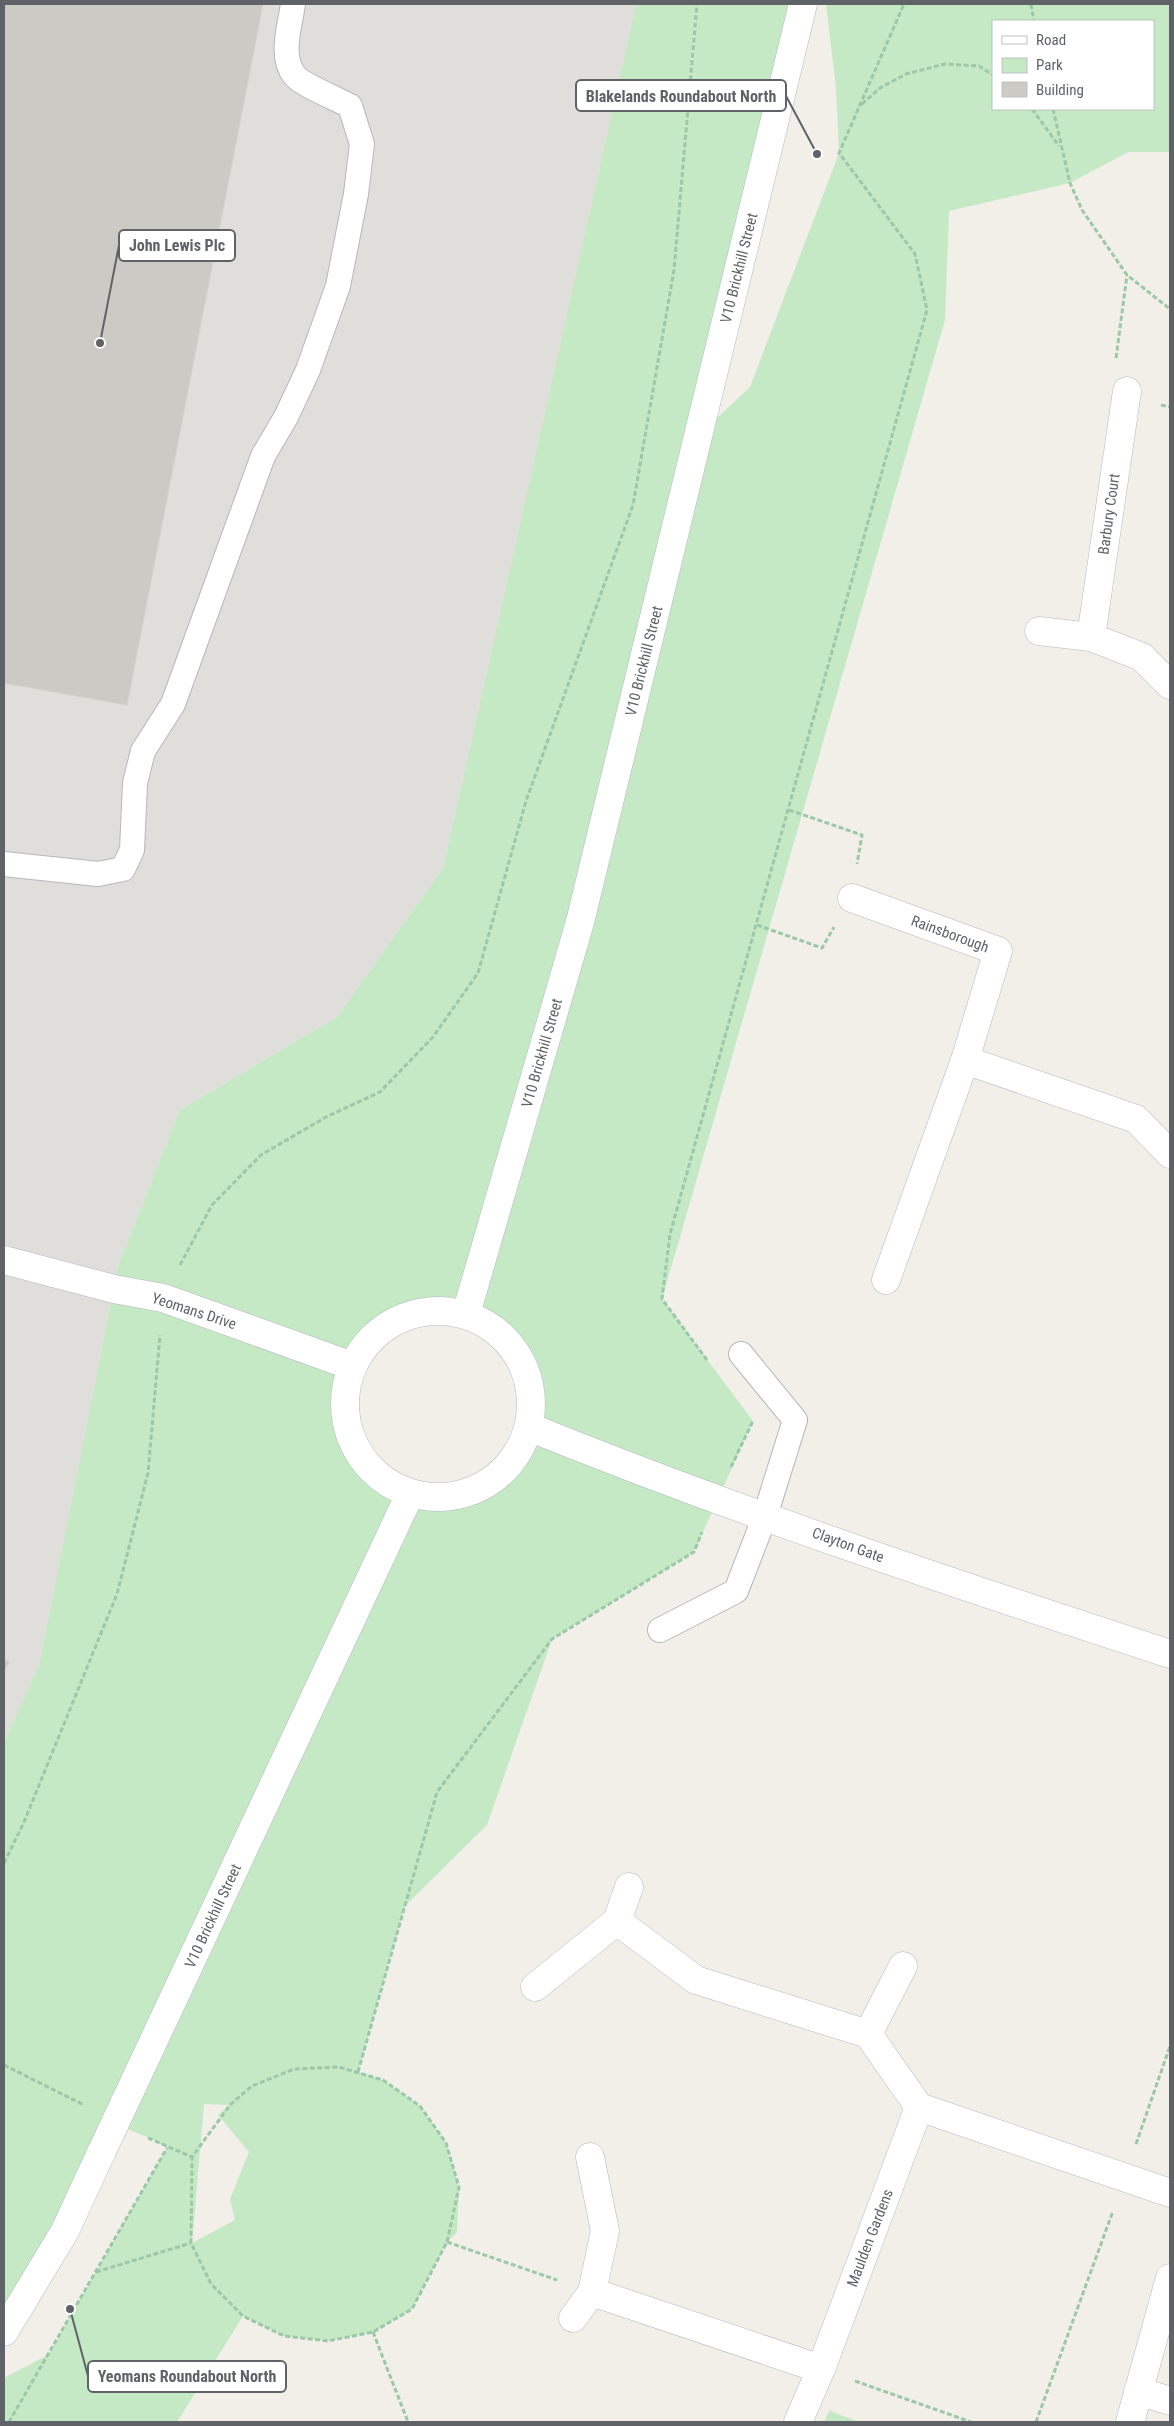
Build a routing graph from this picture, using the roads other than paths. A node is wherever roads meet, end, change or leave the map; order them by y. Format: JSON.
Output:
{"nodes":[{"id":1,"x":293,"y":4,"type":"edge"},
{"id":2,"x":803,"y":4,"type":"edge"},
{"id":3,"x":1127,"y":391,"type":"road end"},
{"id":4,"x":1039,"y":631,"type":"dead end"},
{"id":5,"x":1090,"y":637,"type":"junction"},
{"id":6,"x":1170,"y":685,"type":"edge"},
{"id":7,"x":4,"y":864,"type":"edge"},
{"id":8,"x":852,"y":898,"type":"dead end"},
{"id":9,"x":964,"y":1060,"type":"junction"},
{"id":10,"x":1170,"y":1154,"type":"edge"},
{"id":11,"x":4,"y":1260,"type":"edge"},
{"id":12,"x":886,"y":1280,"type":"dead end"},
{"id":13,"x":466,"y":1314,"type":"junction"},
{"id":14,"x":741,"y":1354,"type":"dead end"},
{"id":15,"x":352,"y":1366,"type":"junction"},
{"id":16,"x":529,"y":1427,"type":"junction"},
{"id":17,"x":410,"y":1494,"type":"junction"},
{"id":18,"x":765,"y":1516,"type":"junction"},
{"id":19,"x":660,"y":1630,"type":"dead end"},
{"id":20,"x":1170,"y":1654,"type":"edge"},
{"id":21,"x":629,"y":1888,"type":"dead end"},
{"id":22,"x":617,"y":1921,"type":"junction"},
{"id":23,"x":903,"y":1966,"type":"dead end"},
{"id":24,"x":535,"y":1987,"type":"dead end"},
{"id":25,"x":868,"y":2034,"type":"junction"},
{"id":26,"x":919,"y":2107,"type":"junction"},
{"id":27,"x":590,"y":2157,"type":"dead end"},
{"id":28,"x":1170,"y":2193,"type":"edge"},
{"id":29,"x":1170,"y":2278,"type":"edge"},
{"id":30,"x":592,"y":2292,"type":"junction"},
{"id":31,"x":573,"y":2318,"type":"dead end"},
{"id":32,"x":4,"y":2332,"type":"edge"},
{"id":33,"x":821,"y":2369,"type":"junction"},
{"id":34,"x":1138,"y":2391,"type":"junction"},
{"id":35,"x":1170,"y":2401,"type":"edge"},
{"id":36,"x":798,"y":2422,"type":"edge"},
{"id":37,"x":1130,"y":2422,"type":"edge"}],
"edges":[{"from":1,"to":7,"type":"lane"},
{"from":2,"to":13,"type":"street","name":"V10 Brickhill Street"},
{"from":3,"to":5,"type":"street","name":"Barbury Court"},
{"from":4,"to":5,"type":"street"},
{"from":5,"to":6,"type":"street"},
{"from":8,"to":9,"type":"street","name":"Rainsborough"},
{"from":9,"to":10,"type":"street"},
{"from":9,"to":12,"type":"street","name":"Rainsborough"},
{"from":11,"to":15,"type":"street","name":"Yeomans Drive"},
{"from":13,"to":15,"type":"street"},
{"from":13,"to":16,"type":"street"},
{"from":14,"to":18,"type":"lane"},
{"from":15,"to":17,"type":"street"},
{"from":16,"to":17,"type":"street"},
{"from":16,"to":18,"type":"street","name":"Clayton Gate"},
{"from":17,"to":32,"type":"street","name":"V10 Brickhill Street","bridge":true},
{"from":18,"to":19,"type":"lane"},
{"from":18,"to":20,"type":"street","name":"Clayton Gate"},
{"from":21,"to":22,"type":"street"},
{"from":22,"to":24,"type":"street"},
{"from":22,"to":25,"type":"street"},
{"from":23,"to":25,"type":"street"},
{"from":25,"to":26,"type":"street"},
{"from":26,"to":28,"type":"street"},
{"from":26,"to":33,"type":"street","name":"Maulden Gardens"},
{"from":27,"to":30,"type":"street"},
{"from":29,"to":34,"type":"street"},
{"from":30,"to":31,"type":"street"},
{"from":30,"to":33,"type":"street"},
{"from":33,"to":36,"type":"street","name":"Maulden Gardens"},
{"from":34,"to":35,"type":"street"},
{"from":34,"to":37,"type":"street"}]}
